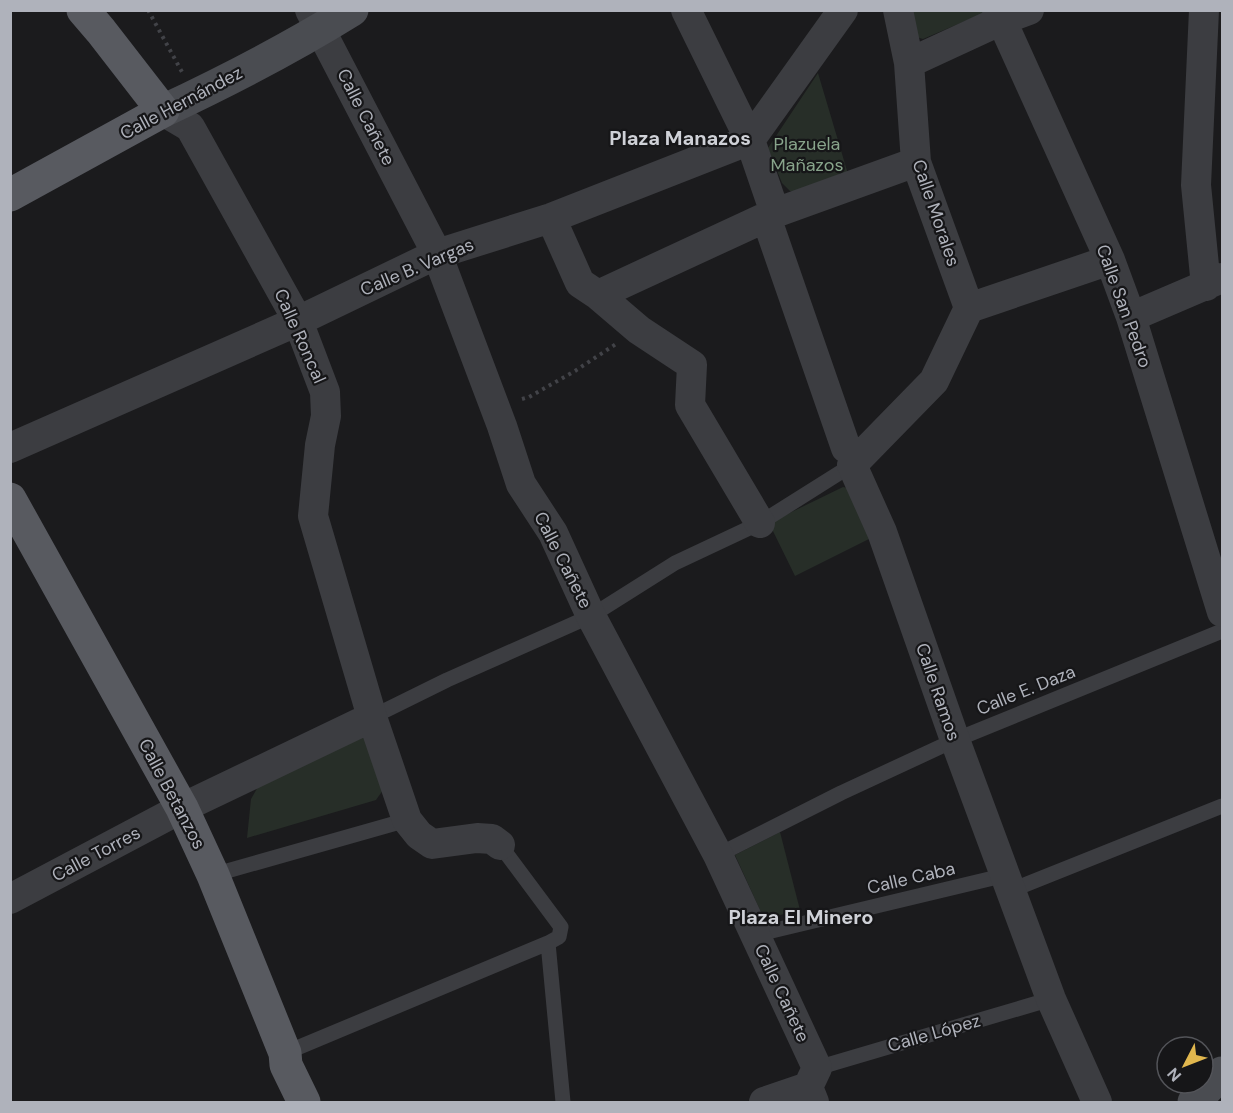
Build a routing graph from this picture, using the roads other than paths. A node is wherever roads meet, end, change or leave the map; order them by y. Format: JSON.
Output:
{"nodes":[{"id":1,"x":83,"y":10,"type":"edge"},
{"id":2,"x":352,"y":10,"type":"edge"},
{"id":3,"x":686,"y":10,"type":"edge"},
{"id":4,"x":843,"y":10,"type":"edge"},
{"id":5,"x":898,"y":10,"type":"edge"},
{"id":6,"x":1204,"y":10,"type":"edge"},
{"id":7,"x":1009,"y":14,"type":"edge"},
{"id":8,"x":316,"y":20,"type":"edge"},
{"id":9,"x":909,"y":63,"type":"junction"},
{"id":10,"x":164,"y":111,"type":"junction"},
{"id":11,"x":750,"y":140,"type":"junction"},
{"id":12,"x":916,"y":162,"type":"junction"},
{"id":13,"x":10,"y":195,"type":"edge"},
{"id":14,"x":770,"y":215,"type":"junction"},
{"id":15,"x":550,"y":218,"type":"junction"},
{"id":16,"x":437,"y":254,"type":"junction"},
{"id":17,"x":1110,"y":260,"type":"junction"},
{"id":18,"x":1214,"y":282,"type":"edge"},
{"id":19,"x":598,"y":295,"type":"junction"},
{"id":20,"x":969,"y":308,"type":"junction"},
{"id":21,"x":1131,"y":317,"type":"junction"},
{"id":22,"x":298,"y":321,"type":"junction"},
{"id":23,"x":10,"y":448,"type":"edge"},
{"id":24,"x":849,"y":457,"type":"junction"},
{"id":25,"x":10,"y":498,"type":"edge"},
{"id":26,"x":760,"y":523,"type":"junction"},
{"id":27,"x":1222,"y":612,"type":"edge"},
{"id":28,"x":591,"y":616,"type":"junction"},
{"id":29,"x":1222,"y":631,"type":"edge"},
{"id":30,"x":372,"y":717,"type":"junction"},
{"id":31,"x":955,"y":740,"type":"junction"},
{"id":32,"x":1222,"y":806,"type":"edge"},
{"id":33,"x":182,"y":808,"type":"junction"},
{"id":34,"x":407,"y":820,"type":"junction"},
{"id":35,"x":500,"y":844,"type":"joint"},
{"id":36,"x":718,"y":855,"type":"junction"},
{"id":37,"x":213,"y":875,"type":"junction"},
{"id":38,"x":1009,"y":883,"type":"junction"},
{"id":39,"x":10,"y":899,"type":"edge"},
{"id":40,"x":755,"y":934,"type":"junction"},
{"id":41,"x":548,"y":943,"type":"junction"},
{"id":42,"x":1051,"y":999,"type":"junction"},
{"id":43,"x":285,"y":1053,"type":"junction"},
{"id":44,"x":1222,"y":1073,"type":"edge"},
{"id":45,"x":813,"y":1086,"type":"edge"},
{"id":46,"x":304,"y":1102,"type":"edge"},
{"id":47,"x":563,"y":1102,"type":"edge"},
{"id":48,"x":764,"y":1102,"type":"edge"},
{"id":49,"x":1097,"y":1102,"type":"edge"},
{"id":50,"x":1194,"y":1102,"type":"edge"}],
"edges":[{"from":1,"to":10,"type":"main road","name":"Calle Roncal"},
{"from":2,"to":8,"type":"main road","name":"Calle Hernández"},
{"from":3,"to":11,"type":"street","name":"Calle Ramos"},
{"from":4,"to":11,"type":"street"},
{"from":5,"to":9,"type":"street","name":"Calle Morales"},
{"from":6,"to":18,"type":"street"},
{"from":7,"to":9,"type":"street"},
{"from":7,"to":17,"type":"street","name":"Calle San Pedro"},
{"from":8,"to":10,"type":"main road","name":"Calle Hernández"},
{"from":8,"to":16,"type":"street","name":"Calle Cañete"},
{"from":9,"to":12,"type":"street","name":"Calle Morales"},
{"from":10,"to":13,"type":"main road","name":"Calle Hernández"},
{"from":10,"to":22,"type":"street","name":"Calle Roncal"},
{"from":11,"to":14,"type":"street","name":"Calle Ramos"},
{"from":11,"to":15,"type":"street","name":"Calle B. Vargas"},
{"from":12,"to":14,"type":"street"},
{"from":12,"to":20,"type":"street","name":"Calle Morales"},
{"from":14,"to":19,"type":"street"},
{"from":14,"to":24,"type":"street","name":"Calle Ramos"},
{"from":15,"to":16,"type":"street","name":"Calle B. Vargas"},
{"from":15,"to":19,"type":"street"},
{"from":16,"to":22,"type":"street","name":"Calle B. Vargas"},
{"from":16,"to":28,"type":"street","name":"Calle Cañete"},
{"from":17,"to":20,"type":"street"},
{"from":17,"to":21,"type":"street","name":"Calle San Pedro"},
{"from":18,"to":21,"type":"street"},
{"from":19,"to":26,"type":"street"},
{"from":20,"to":24,"type":"street"},
{"from":21,"to":27,"type":"street","name":"Calle San Pedro"},
{"from":22,"to":23,"type":"street","name":"Calle B. Vargas"},
{"from":22,"to":30,"type":"street","name":"Calle Roncal"},
{"from":24,"to":26,"type":"lane"},
{"from":24,"to":31,"type":"street","name":"Calle Ramos"},
{"from":25,"to":33,"type":"main road","name":"Calle Betanzos"},
{"from":26,"to":28,"type":"lane"},
{"from":28,"to":30,"type":"lane"},
{"from":28,"to":36,"type":"street","name":"Calle Cañete"},
{"from":29,"to":31,"type":"lane","name":"Calle E. Daza"},
{"from":30,"to":33,"type":"street","name":"Calle Torres"},
{"from":30,"to":34,"type":"street","name":"Calle Roncal"},
{"from":31,"to":36,"type":"lane","name":"Calle E. Daza"},
{"from":31,"to":38,"type":"street","name":"Calle Ramos"},
{"from":32,"to":38,"type":"lane","name":"Calle Caba"},
{"from":33,"to":37,"type":"main road","name":"Calle Betanzos"},
{"from":33,"to":39,"type":"street","name":"Calle Torres"},
{"from":34,"to":35,"type":"street"},
{"from":34,"to":37,"type":"lane"},
{"from":35,"to":41,"type":"lane"},
{"from":36,"to":40,"type":"street","name":"Calle Cañete"},
{"from":37,"to":43,"type":"main road","name":"Calle Betanzos"},
{"from":38,"to":40,"type":"lane","name":"Calle Caba"},
{"from":38,"to":42,"type":"street","name":"Calle Ramos"},
{"from":40,"to":45,"type":"street","name":"Calle Cañete"},
{"from":41,"to":43,"type":"lane"},
{"from":41,"to":47,"type":"lane"},
{"from":42,"to":45,"type":"lane","name":"Calle López"},
{"from":42,"to":49,"type":"street","name":"Calle Ramos"},
{"from":43,"to":46,"type":"main road","name":"Calle Betanzos"},
{"from":44,"to":50,"type":"main road"},
{"from":45,"to":48,"type":"street","name":"Calle López"}]}
